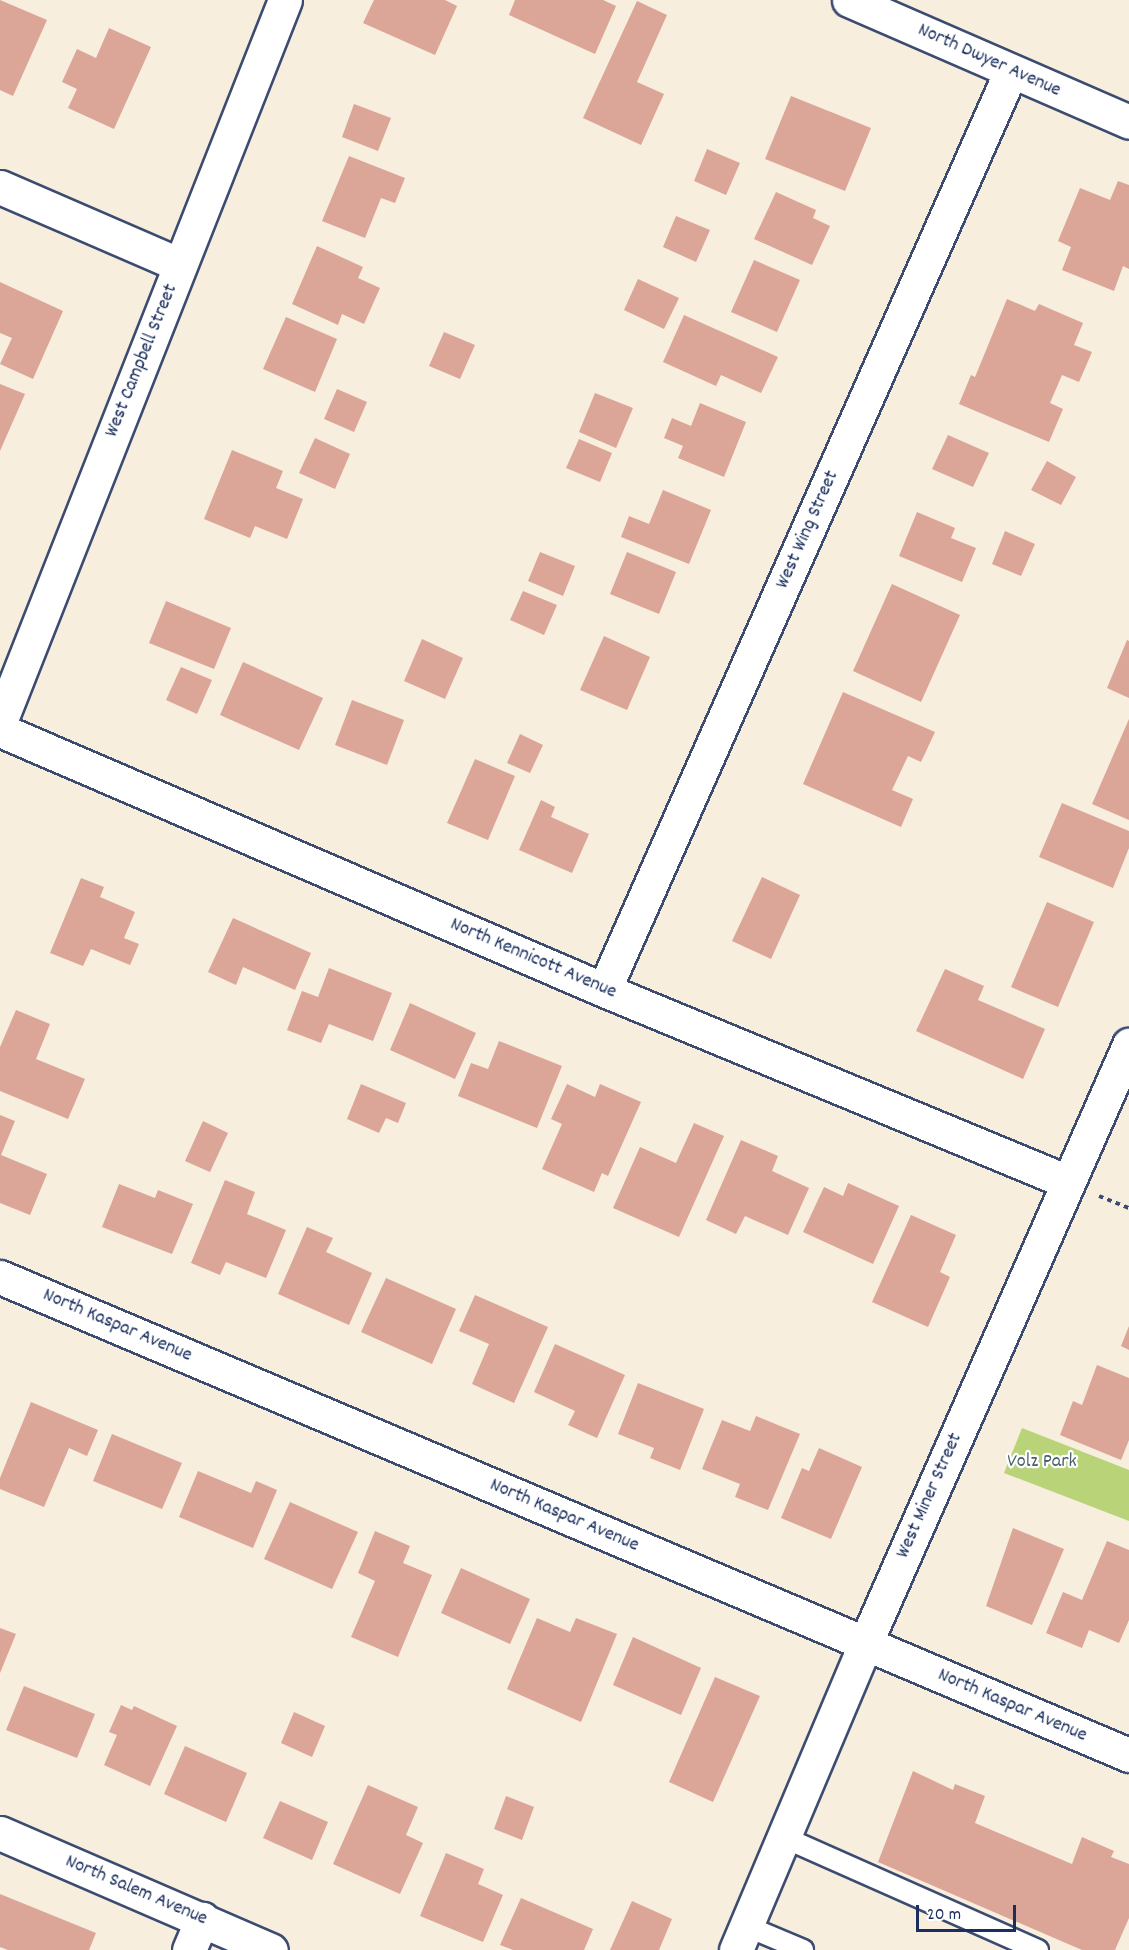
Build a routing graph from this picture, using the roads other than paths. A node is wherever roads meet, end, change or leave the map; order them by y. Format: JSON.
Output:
{"nodes":[{"id":1,"x":285,"y":0,"type":"edge"},
{"id":2,"x":849,"y":0,"type":"edge"},
{"id":3,"x":1011,"y":71,"type":"junction"},
{"id":4,"x":1129,"y":122,"type":"edge"},
{"id":5,"x":0,"y":187,"type":"edge"},
{"id":6,"x":180,"y":265,"type":"junction"},
{"id":7,"x":0,"y":722,"type":"edge"},
{"id":8,"x":0,"y":730,"type":"edge"},
{"id":9,"x":604,"y":990,"type":"junction"},
{"id":10,"x":1129,"y":1045,"type":"edge"},
{"id":11,"x":1068,"y":1182,"type":"junction"},
{"id":12,"x":0,"y":1277,"type":"edge"},
{"id":13,"x":865,"y":1644,"type":"junction"},
{"id":14,"x":1129,"y":1755,"type":"edge"},
{"id":15,"x":0,"y":1833,"type":"edge"},
{"id":16,"x":783,"y":1837,"type":"junction"},
{"id":17,"x":202,"y":1919,"type":"junction"},
{"id":18,"x":741,"y":1938,"type":"edge"},
{"id":19,"x":189,"y":1950,"type":"edge"},
{"id":20,"x":271,"y":1950,"type":"edge"},
{"id":21,"x":803,"y":1950,"type":"edge"},
{"id":22,"x":1038,"y":1950,"type":"edge"}],
"edges":[{"from":1,"to":6,"type":"street","name":"West Campbell Street"},
{"from":2,"to":3,"type":"street","name":"North Dwyer Avenue"},
{"from":3,"to":4,"type":"street","name":"North Dwyer Avenue"},
{"from":3,"to":9,"type":"street","name":"West Wing Street"},
{"from":5,"to":6,"type":"street"},
{"from":6,"to":7,"type":"street","name":"West Campbell Street"},
{"from":8,"to":9,"type":"street","name":"North Kennicott Avenue"},
{"from":9,"to":11,"type":"street","name":"North Kennicott Avenue"},
{"from":10,"to":11,"type":"street","name":"West Miner Street"},
{"from":11,"to":13,"type":"street","name":"West Miner Street"},
{"from":12,"to":13,"type":"street","name":"North Kaspar Avenue"},
{"from":13,"to":14,"type":"street","name":"North Kaspar Avenue"},
{"from":13,"to":16,"type":"street","name":"West Miner Street"},
{"from":15,"to":17,"type":"street","name":"North Salem Avenue"},
{"from":16,"to":18,"type":"street","name":"West Miner Street"},
{"from":16,"to":22,"type":"lane"},
{"from":17,"to":19,"type":"street"},
{"from":17,"to":20,"type":"street","name":"North Salem Avenue"},
{"from":18,"to":21,"type":"lane"}]}
